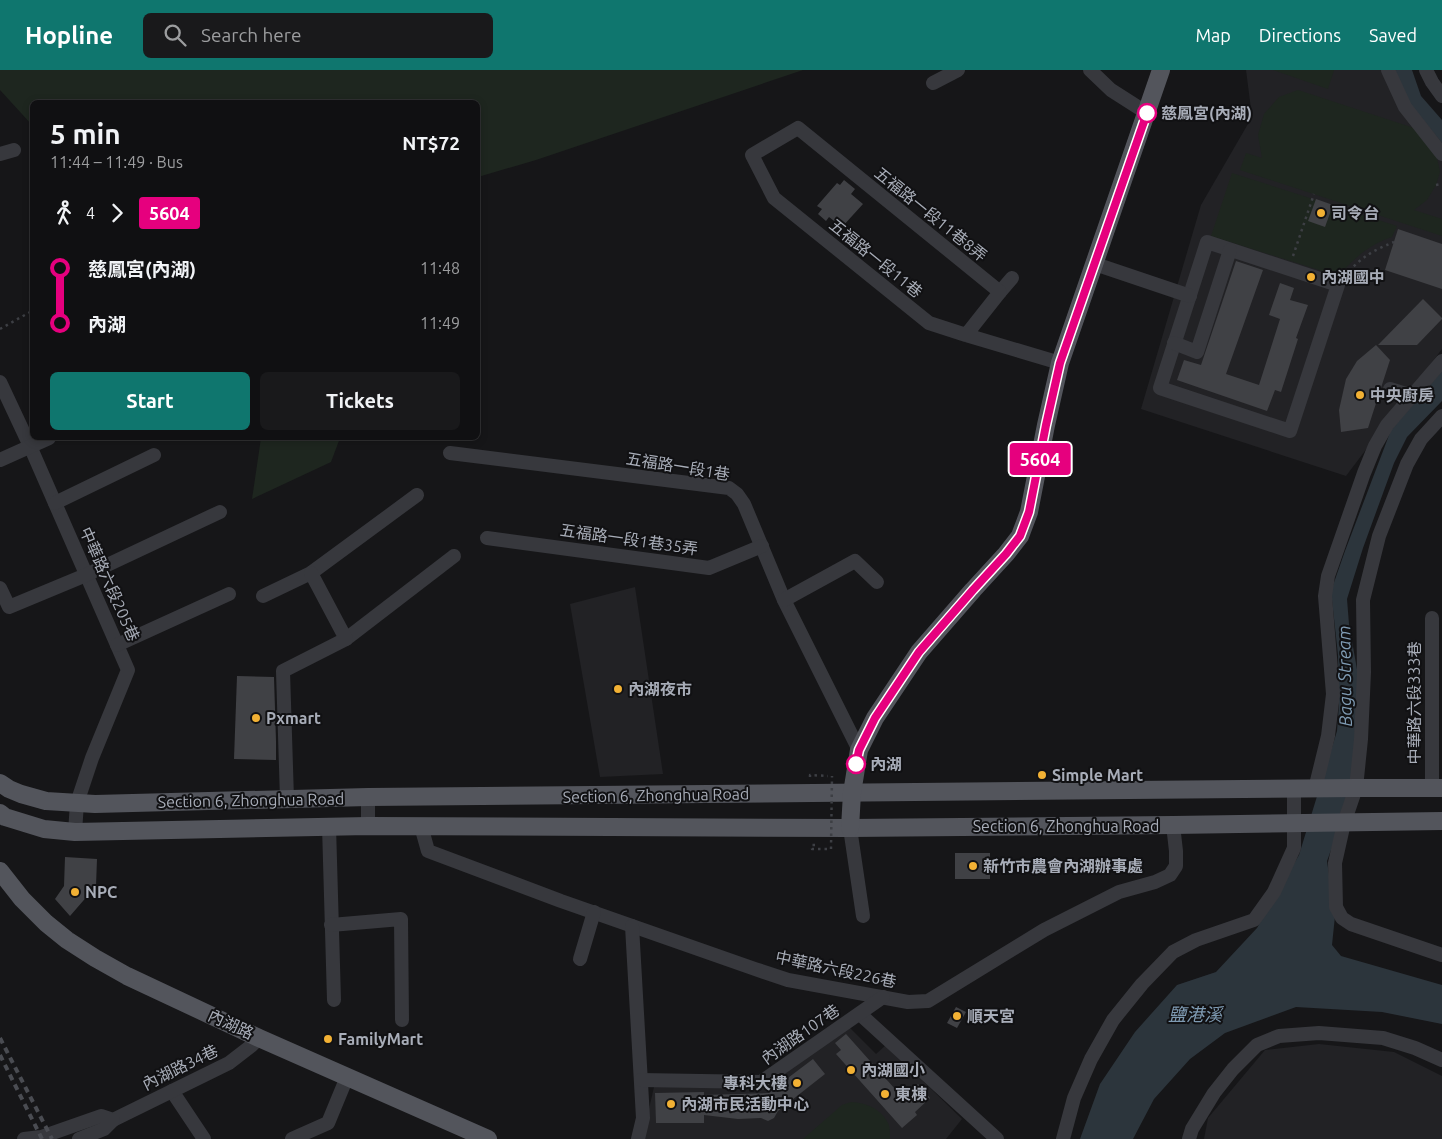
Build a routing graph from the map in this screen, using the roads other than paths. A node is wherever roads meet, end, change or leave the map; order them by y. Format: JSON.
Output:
{"nodes":[{"id":1,"x":958,"y":70,"type":"edge"},
{"id":2,"x":1090,"y":70,"type":"edge"},
{"id":3,"x":1161,"y":70,"type":"edge"},
{"id":4,"x":1388,"y":70,"type":"edge"},
{"id":5,"x":1426,"y":70,"type":"edge"},
{"id":6,"x":932,"y":83,"type":"dead end"},
{"id":7,"x":1442,"y":96,"type":"edge"},
{"id":8,"x":1147,"y":113,"type":"junction"},
{"id":9,"x":798,"y":128,"type":"joint"},
{"id":10,"x":1442,"y":154,"type":"edge"},
{"id":11,"x":1230,"y":250,"type":"junction"},
{"id":12,"x":1095,"y":264,"type":"junction"},
{"id":13,"x":1012,"y":278,"type":"dead end"},
{"id":14,"x":1000,"y":292,"type":"junction"},
{"id":15,"x":1190,"y":296,"type":"junction"},
{"id":16,"x":966,"y":336,"type":"junction"},
{"id":17,"x":1174,"y":343,"type":"junction"},
{"id":18,"x":1442,"y":361,"type":"edge"},
{"id":19,"x":1060,"y":363,"type":"junction"},
{"id":20,"x":0,"y":382,"type":"edge"},
{"id":21,"x":1390,"y":390,"type":"dead end"},
{"id":22,"x":1412,"y":396,"type":"junction"},
{"id":23,"x":1442,"y":416,"type":"edge"},
{"id":24,"x":44,"y":440,"type":"edge"},
{"id":25,"x":30,"y":446,"type":"junction"},
{"id":26,"x":450,"y":453,"type":"dead end"},
{"id":27,"x":154,"y":455,"type":"dead end"},
{"id":28,"x":0,"y":460,"type":"edge"},
{"id":29,"x":417,"y":495,"type":"dead end"},
{"id":30,"x":55,"y":502,"type":"junction"},
{"id":31,"x":220,"y":512,"type":"dead end"},
{"id":32,"x":487,"y":538,"type":"dead end"},
{"id":33,"x":762,"y":546,"type":"junction"},
{"id":34,"x":454,"y":556,"type":"dead end"},
{"id":35,"x":311,"y":573,"type":"junction"},
{"id":36,"x":86,"y":575,"type":"junction"},
{"id":37,"x":878,"y":582,"type":"dead end"},
{"id":38,"x":0,"y":588,"type":"edge"},
{"id":39,"x":229,"y":594,"type":"dead end"},
{"id":40,"x":263,"y":596,"type":"dead end"},
{"id":41,"x":784,"y":600,"type":"junction"},
{"id":42,"x":1432,"y":618,"type":"dead end"},
{"id":43,"x":346,"y":639,"type":"junction"},
{"id":44,"x":117,"y":645,"type":"junction"},
{"id":45,"x":859,"y":750,"type":"junction"},
{"id":46,"x":0,"y":783,"type":"edge"},
{"id":47,"x":1356,"y":788,"type":"junction"},
{"id":48,"x":1437,"y":788,"type":"edge"},
{"id":49,"x":1294,"y":789,"type":"junction"},
{"id":50,"x":1315,"y":789,"type":"junction"},
{"id":51,"x":852,"y":793,"type":"junction"},
{"id":52,"x":368,"y":797,"type":"junction"},
{"id":53,"x":287,"y":799,"type":"junction"},
{"id":54,"x":77,"y":804,"type":"junction"},
{"id":55,"x":0,"y":813,"type":"edge"},
{"id":56,"x":1442,"y":821,"type":"edge"},
{"id":57,"x":1344,"y":822,"type":"junction"},
{"id":58,"x":1294,"y":823,"type":"junction"},
{"id":59,"x":1173,"y":825,"type":"junction"},
{"id":60,"x":329,"y":826,"type":"junction"},
{"id":61,"x":368,"y":826,"type":"junction"},
{"id":62,"x":421,"y":826,"type":"junction"},
{"id":63,"x":850,"y":828,"type":"junction"},
{"id":64,"x":76,"y":832,"type":"junction"},
{"id":65,"x":0,"y":871,"type":"edge"},
{"id":66,"x":594,"y":912,"type":"junction"},
{"id":67,"x":863,"y":916,"type":"dead end"},
{"id":68,"x":332,"y":925,"type":"junction"},
{"id":69,"x":632,"y":926,"type":"junction"},
{"id":70,"x":1442,"y":955,"type":"edge"},
{"id":71,"x":580,"y":959,"type":"dead end"},
{"id":72,"x":883,"y":997,"type":"junction"},
{"id":73,"x":334,"y":1000,"type":"dead end"},
{"id":74,"x":860,"y":1014,"type":"junction"},
{"id":75,"x":402,"y":1020,"type":"dead end"},
{"id":76,"x":259,"y":1038,"type":"junction"},
{"id":77,"x":1442,"y":1060,"type":"edge"},
{"id":78,"x":347,"y":1077,"type":"junction"},
{"id":79,"x":641,"y":1080,"type":"junction"},
{"id":80,"x":172,"y":1091,"type":"junction"},
{"id":81,"x":113,"y":1120,"type":"junction"},
{"id":82,"x":24,"y":1139,"type":"edge"},
{"id":83,"x":79,"y":1139,"type":"edge"},
{"id":84,"x":204,"y":1139,"type":"edge"},
{"id":85,"x":292,"y":1139,"type":"edge"},
{"id":86,"x":488,"y":1139,"type":"edge"},
{"id":87,"x":638,"y":1139,"type":"edge"},
{"id":88,"x":997,"y":1139,"type":"edge"},
{"id":89,"x":1063,"y":1139,"type":"edge"},
{"id":90,"x":1189,"y":1139,"type":"edge"}],
"edges":[{"from":1,"to":6,"type":"street"},
{"from":2,"to":8,"type":"street"},
{"from":3,"to":8,"type":"main road"},
{"from":4,"to":10,"type":"street"},
{"from":5,"to":7,"type":"street"},
{"from":8,"to":12,"type":"main road"},
{"from":9,"to":14,"type":"street","name":"五福路一段11巷8弄"},
{"from":9,"to":16,"type":"street","name":"五福路一段11巷"},
{"from":11,"to":15,"type":"street"},
{"from":11,"to":17,"type":"street"},
{"from":11,"to":17,"type":"street"},
{"from":12,"to":15,"type":"street"},
{"from":12,"to":19,"type":"main road"},
{"from":13,"to":14,"type":"street"},
{"from":14,"to":16,"type":"street"},
{"from":15,"to":17,"type":"street"},
{"from":16,"to":19,"type":"street","name":"五福路一段11巷"},
{"from":18,"to":22,"type":"street"},
{"from":19,"to":45,"type":"main road"},
{"from":20,"to":25,"type":"street","name":"中華路六段205巷"},
{"from":21,"to":22,"type":"street"},
{"from":22,"to":50,"type":"street"},
{"from":23,"to":47,"type":"street"},
{"from":24,"to":25,"type":"street"},
{"from":25,"to":28,"type":"street"},
{"from":25,"to":30,"type":"street","name":"中華路六段205巷"},
{"from":26,"to":33,"type":"street","name":"五福路一段1巷"},
{"from":27,"to":30,"type":"street"},
{"from":29,"to":35,"type":"street"},
{"from":30,"to":36,"type":"street","name":"中華路六段205巷"},
{"from":31,"to":36,"type":"street"},
{"from":32,"to":33,"type":"street","name":"五福路一段1巷35弄"},
{"from":33,"to":41,"type":"street","name":"五福路一段1巷"},
{"from":34,"to":43,"type":"street"},
{"from":35,"to":40,"type":"street"},
{"from":35,"to":43,"type":"street"},
{"from":36,"to":38,"type":"street"},
{"from":36,"to":44,"type":"street","name":"中華路六段205巷"},
{"from":37,"to":41,"type":"street"},
{"from":39,"to":44,"type":"street"},
{"from":41,"to":45,"type":"street","name":"五福路一段1巷"},
{"from":42,"to":48,"type":"street","name":"中華路六段333巷"},
{"from":43,"to":53,"type":"street"},
{"from":44,"to":54,"type":"street","name":"中華路六段205巷"},
{"from":45,"to":51,"type":"main road"},
{"from":46,"to":54,"type":"main road","name":"Section 6, Zhonghua Road"},
{"from":47,"to":48,"type":"main road"},
{"from":47,"to":50,"type":"main road","name":"Section 6, Zhonghua Road"},
{"from":47,"to":57,"type":"street"},
{"from":49,"to":50,"type":"main road","name":"Section 6, Zhonghua Road"},
{"from":49,"to":51,"type":"main road","name":"Section 6, Zhonghua Road"},
{"from":49,"to":58,"type":"street"},
{"from":51,"to":52,"type":"main road","name":"Section 6, Zhonghua Road"},
{"from":51,"to":63,"type":"main road"},
{"from":52,"to":53,"type":"main road","name":"Section 6, Zhonghua Road"},
{"from":52,"to":61,"type":"street"},
{"from":53,"to":54,"type":"main road","name":"Section 6, Zhonghua Road"},
{"from":54,"to":64,"type":"street","name":"中華路六段205巷"},
{"from":55,"to":64,"type":"main road","name":"Section 6, Zhonghua Road"},
{"from":56,"to":57,"type":"main road"},
{"from":57,"to":58,"type":"main road","name":"Section 6, Zhonghua Road"},
{"from":57,"to":70,"type":"street"},
{"from":58,"to":59,"type":"main road","name":"Section 6, Zhonghua Road"},
{"from":58,"to":89,"type":"street"},
{"from":59,"to":63,"type":"main road","name":"Section 6, Zhonghua Road"},
{"from":59,"to":72,"type":"street","name":"中華路六段226巷"},
{"from":60,"to":61,"type":"main road","name":"Section 6, Zhonghua Road"},
{"from":60,"to":64,"type":"main road","name":"Section 6, Zhonghua Road"},
{"from":60,"to":68,"type":"street"},
{"from":61,"to":62,"type":"main road","name":"Section 6, Zhonghua Road"},
{"from":62,"to":63,"type":"main road","name":"Section 6, Zhonghua Road"},
{"from":62,"to":66,"type":"street","name":"中華路六段226巷"},
{"from":63,"to":67,"type":"street"},
{"from":65,"to":76,"type":"main road","name":"內湖路"},
{"from":66,"to":69,"type":"street","name":"中華路六段226巷"},
{"from":66,"to":71,"type":"street"},
{"from":68,"to":73,"type":"street"},
{"from":68,"to":75,"type":"street"},
{"from":69,"to":72,"type":"street","name":"中華路六段226巷"},
{"from":69,"to":79,"type":"street"},
{"from":72,"to":74,"type":"street","name":"內湖路107巷"},
{"from":74,"to":79,"type":"street","name":"內湖路107巷"},
{"from":74,"to":88,"type":"street","name":"內湖路107巷"},
{"from":76,"to":78,"type":"main road","name":"內湖路"},
{"from":76,"to":80,"type":"street","name":"內湖路34巷"},
{"from":77,"to":90,"type":"street"},
{"from":78,"to":85,"type":"street"},
{"from":78,"to":86,"type":"main road","name":"內湖路"},
{"from":79,"to":87,"type":"street"},
{"from":80,"to":81,"type":"street","name":"內湖路34巷"},
{"from":80,"to":84,"type":"street"},
{"from":81,"to":82,"type":"street","name":"內湖路34巷"},
{"from":81,"to":83,"type":"street","name":"內湖路34巷"}]}
